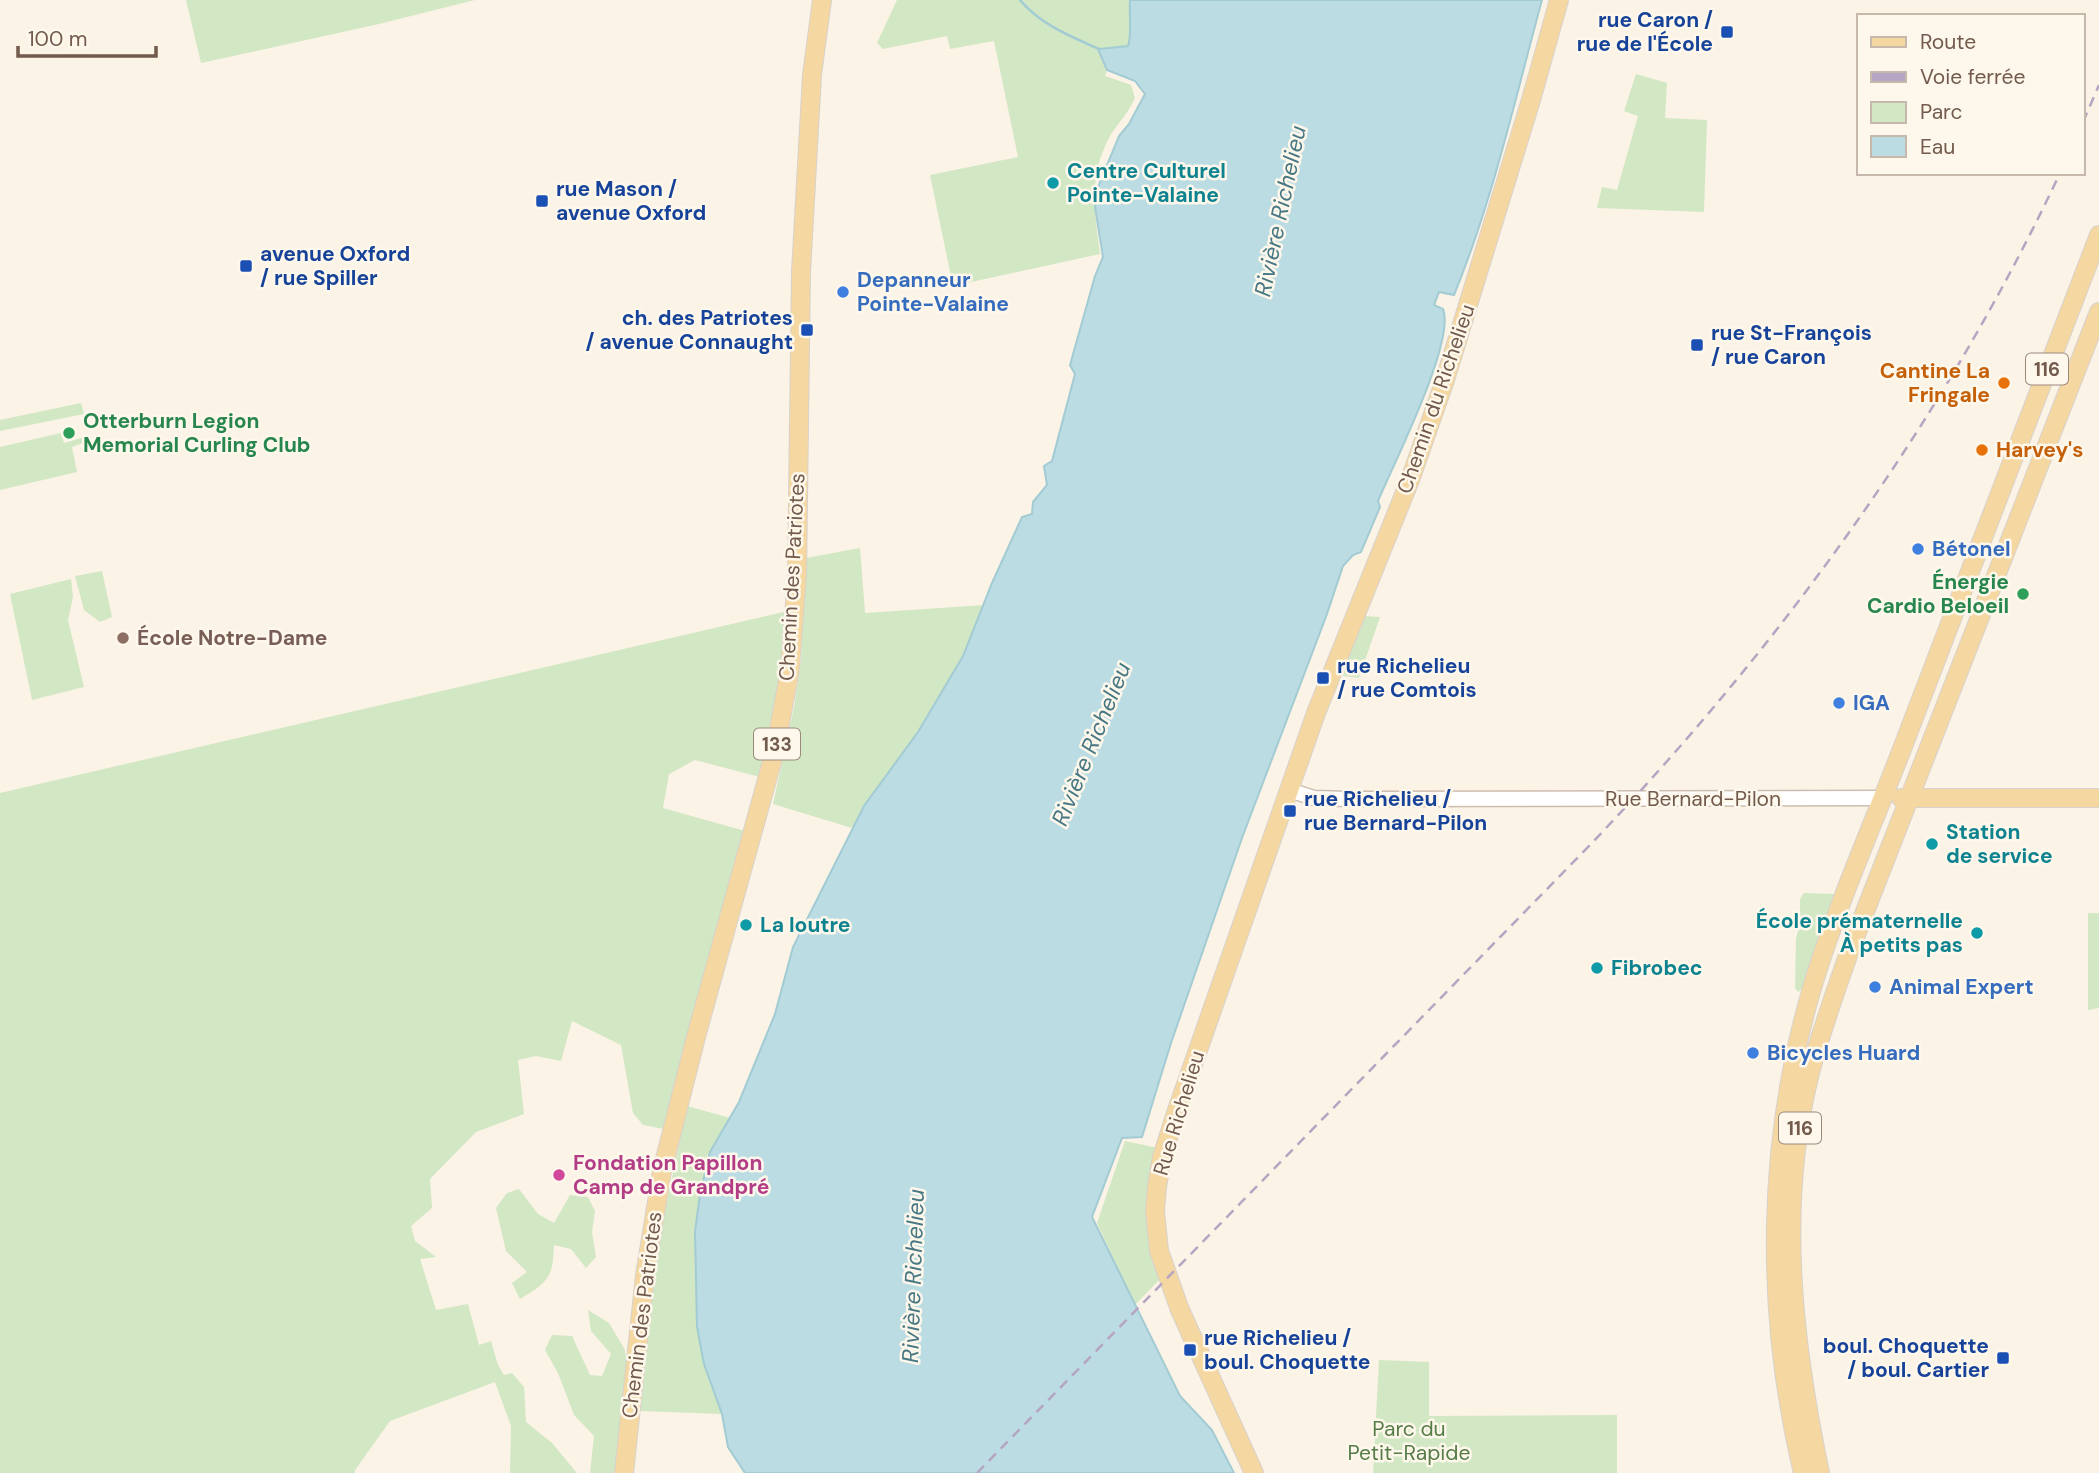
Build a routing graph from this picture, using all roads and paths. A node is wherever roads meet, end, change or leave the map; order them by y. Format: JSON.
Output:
{"nodes":[{"id":1,"x":822,"y":0,"type":"edge"},
{"id":2,"x":1559,"y":0,"type":"edge"},
{"id":3,"x":2099,"y":235,"type":"edge"},
{"id":4,"x":2099,"y":312,"type":"edge"},
{"id":5,"x":1289,"y":790,"type":"junction"},
{"id":6,"x":1910,"y":798,"type":"junction"},
{"id":7,"x":2099,"y":798,"type":"edge"},
{"id":8,"x":1883,"y":799,"type":"junction"},
{"id":9,"x":624,"y":1473,"type":"edge"},
{"id":10,"x":1254,"y":1473,"type":"edge"},
{"id":11,"x":1803,"y":1473,"type":"edge"},
{"id":12,"x":1820,"y":1473,"type":"edge"}],
"edges":[{"from":1,"to":9,"type":"main road","name":"Chemin des Patriotes","number":"133"},
{"from":2,"to":5,"type":"main road","name":"Chemin du Richelieu"},
{"from":3,"to":8,"type":"main road","number":"116"},
{"from":4,"to":6,"type":"main road","number":"116"},
{"from":5,"to":8,"type":"street","name":"Rue Bernard-Pilon"},
{"from":5,"to":10,"type":"main road","name":"Rue Richelieu"},
{"from":6,"to":7,"type":"main road","name":"Rue Bernard-Pilon"},
{"from":6,"to":8,"type":"main road","name":"Rue Bernard-Pilon"},
{"from":6,"to":12,"type":"main road","number":"116"},
{"from":8,"to":11,"type":"main road","number":"116"}]}
